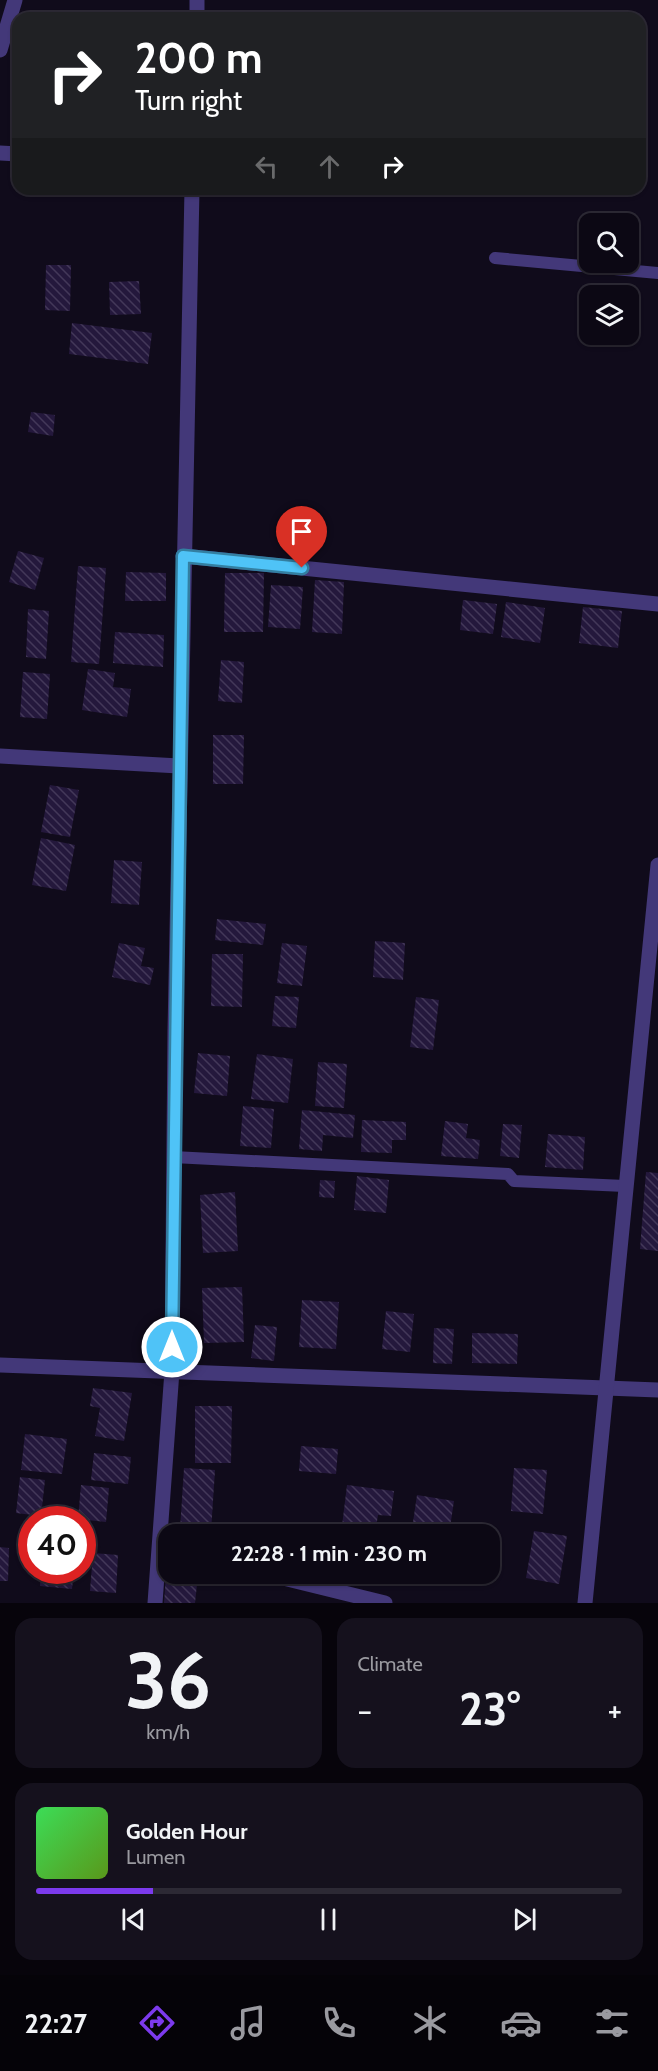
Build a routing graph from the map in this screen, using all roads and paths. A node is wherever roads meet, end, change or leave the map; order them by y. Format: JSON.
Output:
{"nodes":[{"id":1,"x":15,"y":0,"type":"edge"},
{"id":2,"x":0,"y":50,"type":"edge"},
{"id":3,"x":192,"y":195,"type":"edge"},
{"id":4,"x":495,"y":258,"type":"dead end"},
{"id":5,"x":658,"y":273,"type":"edge"},
{"id":6,"x":183,"y":556,"type":"junction"},
{"id":7,"x":658,"y":604,"type":"edge"},
{"id":8,"x":0,"y":756,"type":"edge"},
{"id":9,"x":179,"y":766,"type":"junction"},
{"id":10,"x":658,"y":864,"type":"edge"},
{"id":11,"x":173,"y":1157,"type":"junction"},
{"id":12,"x":626,"y":1186,"type":"junction"},
{"id":13,"x":0,"y":1365,"type":"edge"},
{"id":14,"x":172,"y":1371,"type":"junction"},
{"id":15,"x":606,"y":1388,"type":"junction"},
{"id":16,"x":658,"y":1390,"type":"edge"},
{"id":17,"x":164,"y":1524,"type":"edge"},
{"id":18,"x":158,"y":1582,"type":"edge"},
{"id":19,"x":302,"y":1584,"type":"edge"},
{"id":20,"x":357,"y":1600,"type":"edge"},
{"id":21,"x":155,"y":1603,"type":"edge"},
{"id":22,"x":386,"y":1603,"type":"edge"},
{"id":23,"x":585,"y":1603,"type":"edge"}],
"edges":[{"from":1,"to":2,"type":"street"},
{"from":3,"to":6,"type":"street"},
{"from":4,"to":5,"type":"lane"},
{"from":6,"to":7,"type":"street"},
{"from":6,"to":9,"type":"street"},
{"from":8,"to":9,"type":"street"},
{"from":9,"to":11,"type":"street"},
{"from":10,"to":12,"type":"street"},
{"from":11,"to":12,"type":"lane"},
{"from":11,"to":14,"type":"street"},
{"from":12,"to":15,"type":"street"},
{"from":13,"to":14,"type":"street"},
{"from":14,"to":15,"type":"street"},
{"from":14,"to":17,"type":"street"},
{"from":15,"to":16,"type":"street"},
{"from":15,"to":23,"type":"street"},
{"from":18,"to":21,"type":"street"},
{"from":19,"to":20,"type":"street"},
{"from":20,"to":22,"type":"street"}]}
